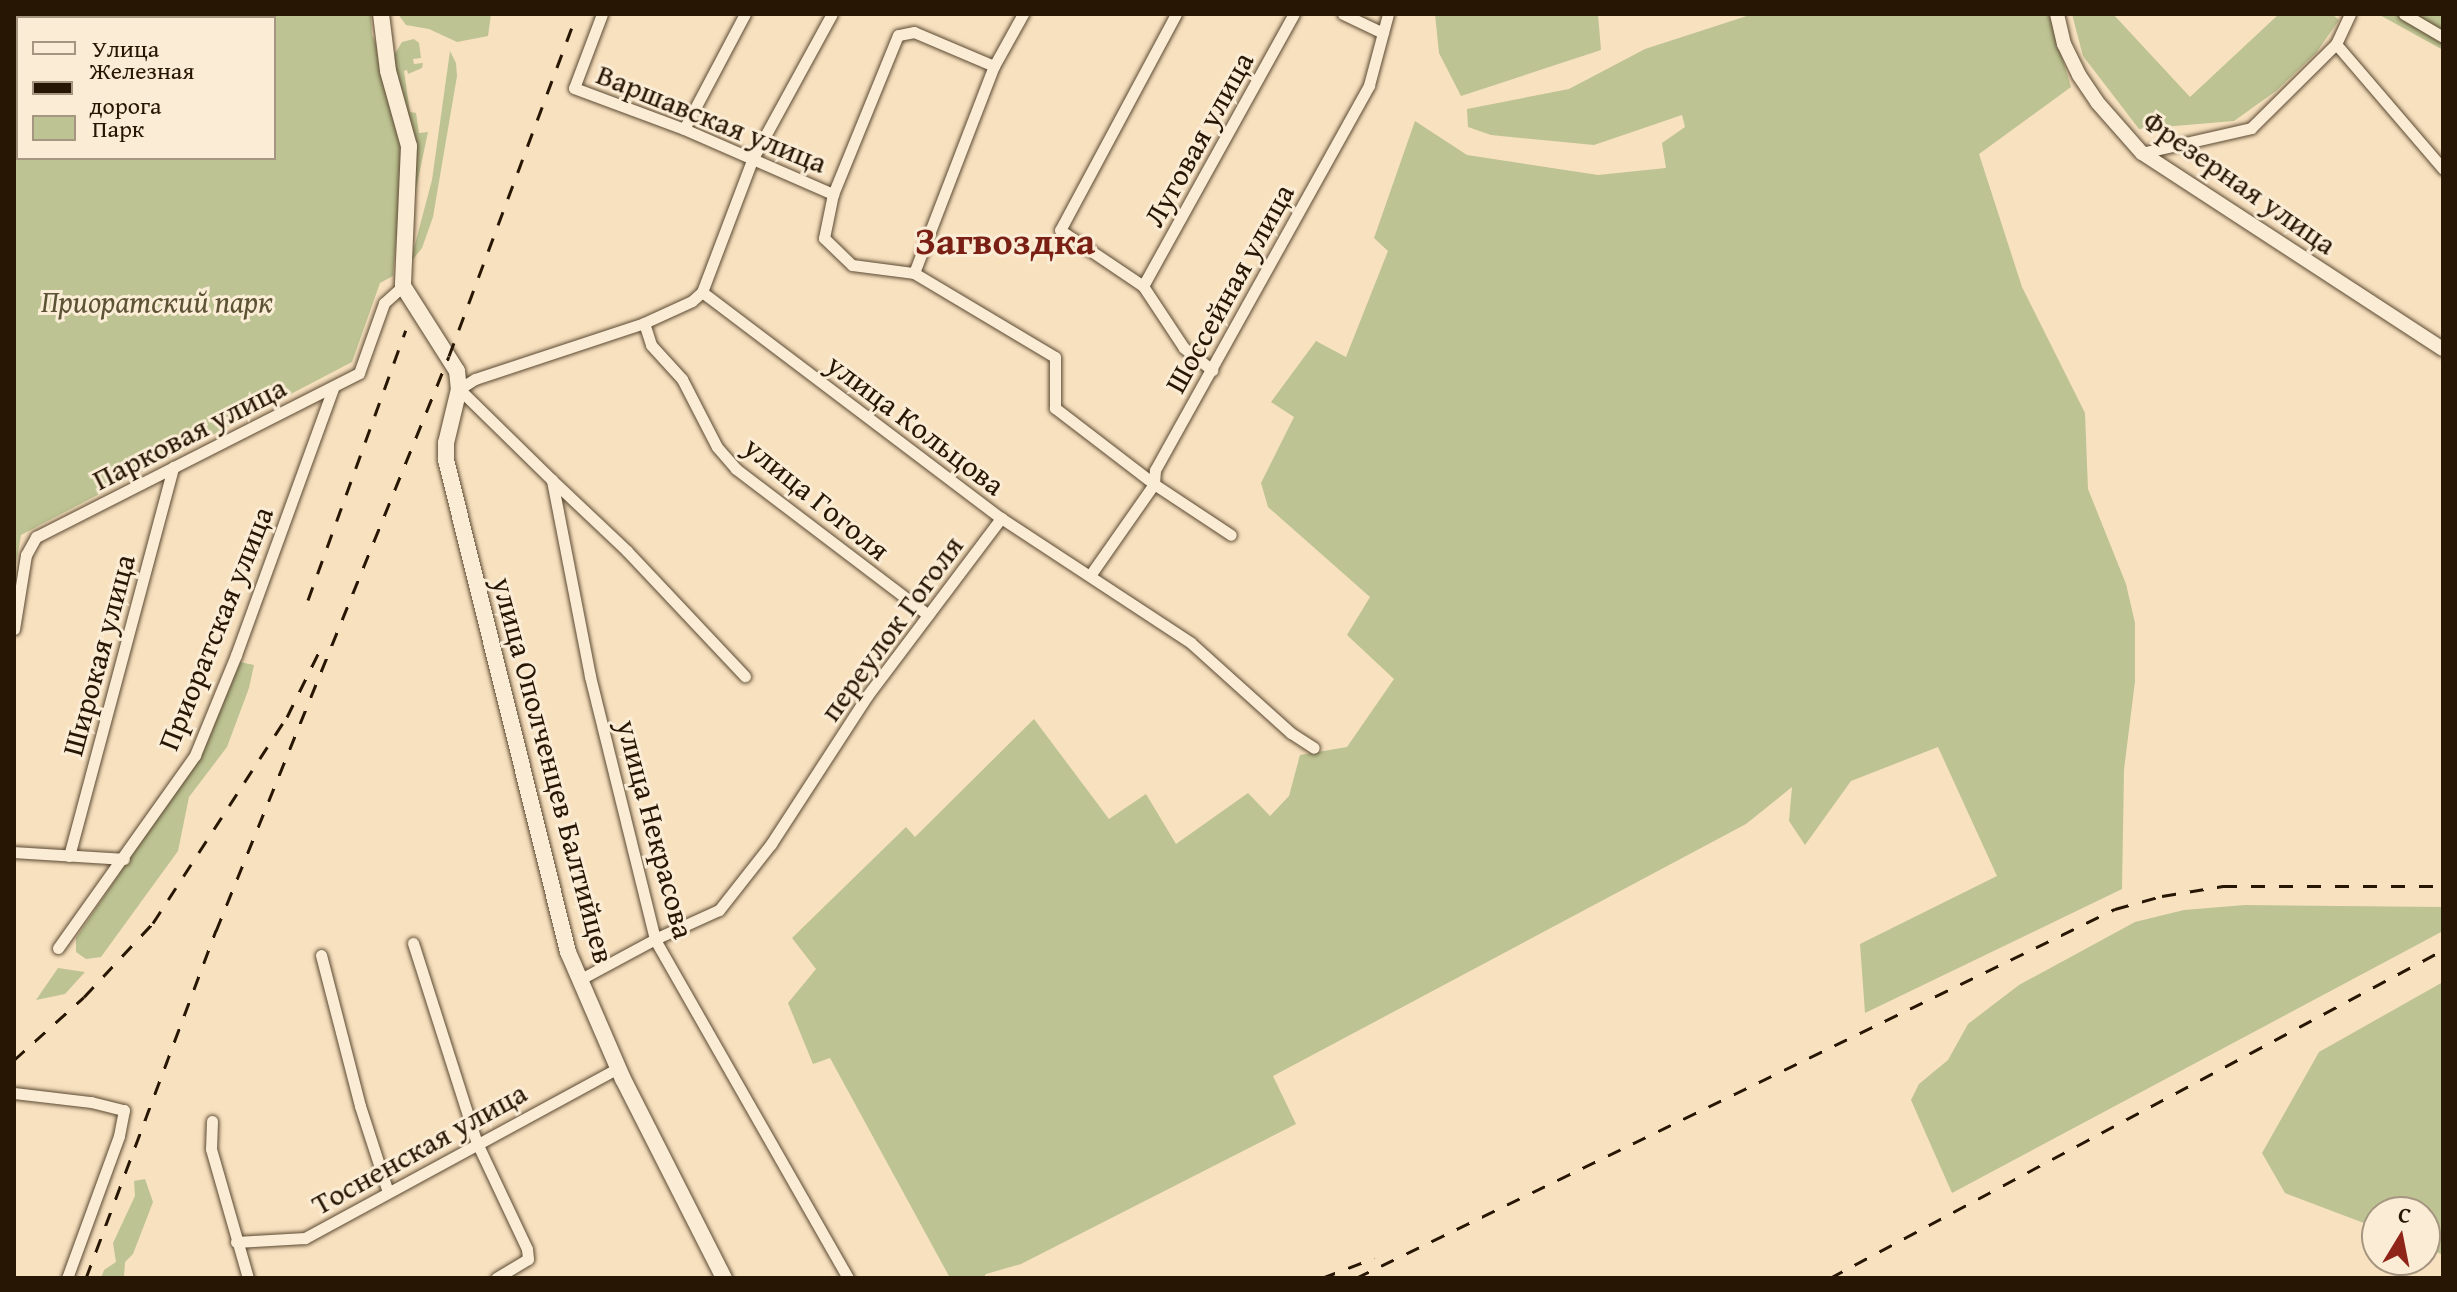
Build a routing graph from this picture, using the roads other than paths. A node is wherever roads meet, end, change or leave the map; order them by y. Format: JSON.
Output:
{"nodes":[{"id":1,"x":381,"y":14,"type":"edge"},
{"id":2,"x":602,"y":14,"type":"edge"},
{"id":3,"x":745,"y":14,"type":"edge"},
{"id":4,"x":832,"y":14,"type":"edge"},
{"id":5,"x":1023,"y":14,"type":"edge"},
{"id":6,"x":1176,"y":14,"type":"edge"},
{"id":7,"x":1294,"y":14,"type":"edge"},
{"id":8,"x":1343,"y":14,"type":"edge"},
{"id":9,"x":1388,"y":14,"type":"edge"},
{"id":10,"x":2057,"y":14,"type":"edge"},
{"id":11,"x":2350,"y":14,"type":"edge"},
{"id":12,"x":2404,"y":14,"type":"edge"},
{"id":13,"x":1383,"y":33,"type":"junction"},
{"id":14,"x":2443,"y":37,"type":"edge"},
{"id":15,"x":2336,"y":44,"type":"junction"},
{"id":16,"x":994,"y":66,"type":"junction"},
{"id":17,"x":684,"y":129,"type":"junction"},
{"id":18,"x":2142,"y":153,"type":"junction"},
{"id":19,"x":753,"y":158,"type":"junction"},
{"id":20,"x":2443,"y":169,"type":"edge"},
{"id":21,"x":833,"y":194,"type":"junction"},
{"id":22,"x":914,"y":273,"type":"junction"},
{"id":23,"x":403,"y":286,"type":"junction"},
{"id":24,"x":1143,"y":286,"type":"junction"},
{"id":25,"x":702,"y":292,"type":"junction"},
{"id":26,"x":644,"y":323,"type":"junction"},
{"id":27,"x":2443,"y":349,"type":"edge"},
{"id":28,"x":1212,"y":370,"type":"junction"},
{"id":29,"x":333,"y":388,"type":"junction"},
{"id":30,"x":459,"y":389,"type":"junction"},
{"id":31,"x":173,"y":467,"type":"junction"},
{"id":32,"x":552,"y":480,"type":"junction"},
{"id":33,"x":1154,"y":484,"type":"junction"},
{"id":34,"x":1001,"y":518,"type":"junction"},
{"id":35,"x":1231,"y":535,"type":"dead end"},
{"id":36,"x":1091,"y":574,"type":"junction"},
{"id":37,"x":928,"y":615,"type":"junction"},
{"id":38,"x":14,"y":629,"type":"edge"},
{"id":39,"x":745,"y":676,"type":"dead end"},
{"id":40,"x":1314,"y":748,"type":"dead end"},
{"id":41,"x":14,"y":852,"type":"edge"},
{"id":42,"x":69,"y":856,"type":"junction"},
{"id":43,"x":124,"y":859,"type":"junction"},
{"id":44,"x":655,"y":939,"type":"junction"},
{"id":45,"x":413,"y":943,"type":"dead end"},
{"id":46,"x":58,"y":948,"type":"dead end"},
{"id":47,"x":321,"y":955,"type":"dead end"},
{"id":48,"x":579,"y":980,"type":"junction"},
{"id":49,"x":618,"y":1068,"type":"junction"},
{"id":50,"x":14,"y":1093,"type":"edge"},
{"id":51,"x":212,"y":1121,"type":"dead end"},
{"id":52,"x":477,"y":1143,"type":"junction"},
{"id":53,"x":388,"y":1192,"type":"junction"},
{"id":54,"x":236,"y":1242,"type":"junction"},
{"id":55,"x":67,"y":1278,"type":"edge"},
{"id":56,"x":248,"y":1278,"type":"edge"},
{"id":57,"x":496,"y":1278,"type":"edge"},
{"id":58,"x":724,"y":1278,"type":"edge"},
{"id":59,"x":848,"y":1278,"type":"edge"}],
"edges":[{"from":1,"to":23,"type":"main road"},
{"from":2,"to":17,"type":"street","name":"Варшавская улица"},
{"from":3,"to":17,"type":"street"},
{"from":4,"to":19,"type":"street"},
{"from":5,"to":16,"type":"street"},
{"from":6,"to":24,"type":"street"},
{"from":7,"to":24,"type":"street","name":"Луговая улица"},
{"from":8,"to":13,"type":"street"},
{"from":9,"to":13,"type":"street","name":"Шоссейная улица"},
{"from":10,"to":18,"type":"street","name":"Фрезерная улица"},
{"from":11,"to":15,"type":"street"},
{"from":12,"to":14,"type":"street"},
{"from":13,"to":28,"type":"street","name":"Шоссейная улица"},
{"from":15,"to":18,"type":"street"},
{"from":15,"to":20,"type":"street"},
{"from":16,"to":21,"type":"street"},
{"from":16,"to":22,"type":"street"},
{"from":17,"to":19,"type":"street","name":"Варшавская улица"},
{"from":18,"to":27,"type":"street","name":"Фрезерная улица"},
{"from":19,"to":21,"type":"street","name":"Варшавская улица"},
{"from":19,"to":25,"type":"street"},
{"from":21,"to":22,"type":"street"},
{"from":22,"to":33,"type":"street"},
{"from":23,"to":29,"type":"street","name":"Парковая улица"},
{"from":23,"to":30,"type":"main road"},
{"from":24,"to":28,"type":"street"},
{"from":25,"to":26,"type":"street"},
{"from":25,"to":34,"type":"street","name":"улица Кольцова"},
{"from":26,"to":30,"type":"street"},
{"from":26,"to":37,"type":"street","name":"улица Гоголя"},
{"from":28,"to":33,"type":"street","name":"Шоссейная улица"},
{"from":29,"to":31,"type":"street","name":"Парковая улица"},
{"from":29,"to":43,"type":"street","name":"Приоратская улица"},
{"from":30,"to":32,"type":"street"},
{"from":30,"to":48,"type":"main road","name":"улица Ополченцев Балтийцев"},
{"from":31,"to":38,"type":"street","name":"Парковая улица"},
{"from":31,"to":42,"type":"street","name":"Широкая улица"},
{"from":32,"to":39,"type":"street"},
{"from":32,"to":44,"type":"street","name":"улица Некрасова"},
{"from":33,"to":35,"type":"street"},
{"from":33,"to":36,"type":"street","name":"Шоссейная улица"},
{"from":34,"to":36,"type":"street","name":"улица Кольцова"},
{"from":34,"to":37,"type":"street","name":"переулок Гоголя"},
{"from":36,"to":40,"type":"street","name":"улица Кольцова"},
{"from":37,"to":44,"type":"street","name":"переулок Гоголя"},
{"from":41,"to":42,"type":"street"},
{"from":42,"to":43,"type":"street"},
{"from":43,"to":46,"type":"street","name":"Приоратская улица"},
{"from":44,"to":48,"type":"street","name":"переулок Гоголя"},
{"from":44,"to":59,"type":"street","name":"улица Некрасова"},
{"from":45,"to":52,"type":"street"},
{"from":47,"to":53,"type":"street"},
{"from":48,"to":49,"type":"main road","name":"улица Ополченцев Балтийцев"},
{"from":49,"to":52,"type":"street","name":"Тосненская улица"},
{"from":49,"to":58,"type":"main road","name":"улица Ополченцев Балтийцев"},
{"from":50,"to":55,"type":"street"},
{"from":51,"to":54,"type":"street"},
{"from":52,"to":53,"type":"street","name":"Тосненская улица"},
{"from":52,"to":57,"type":"street"},
{"from":53,"to":54,"type":"street","name":"Тосненская улица"},
{"from":54,"to":56,"type":"street"}]}
